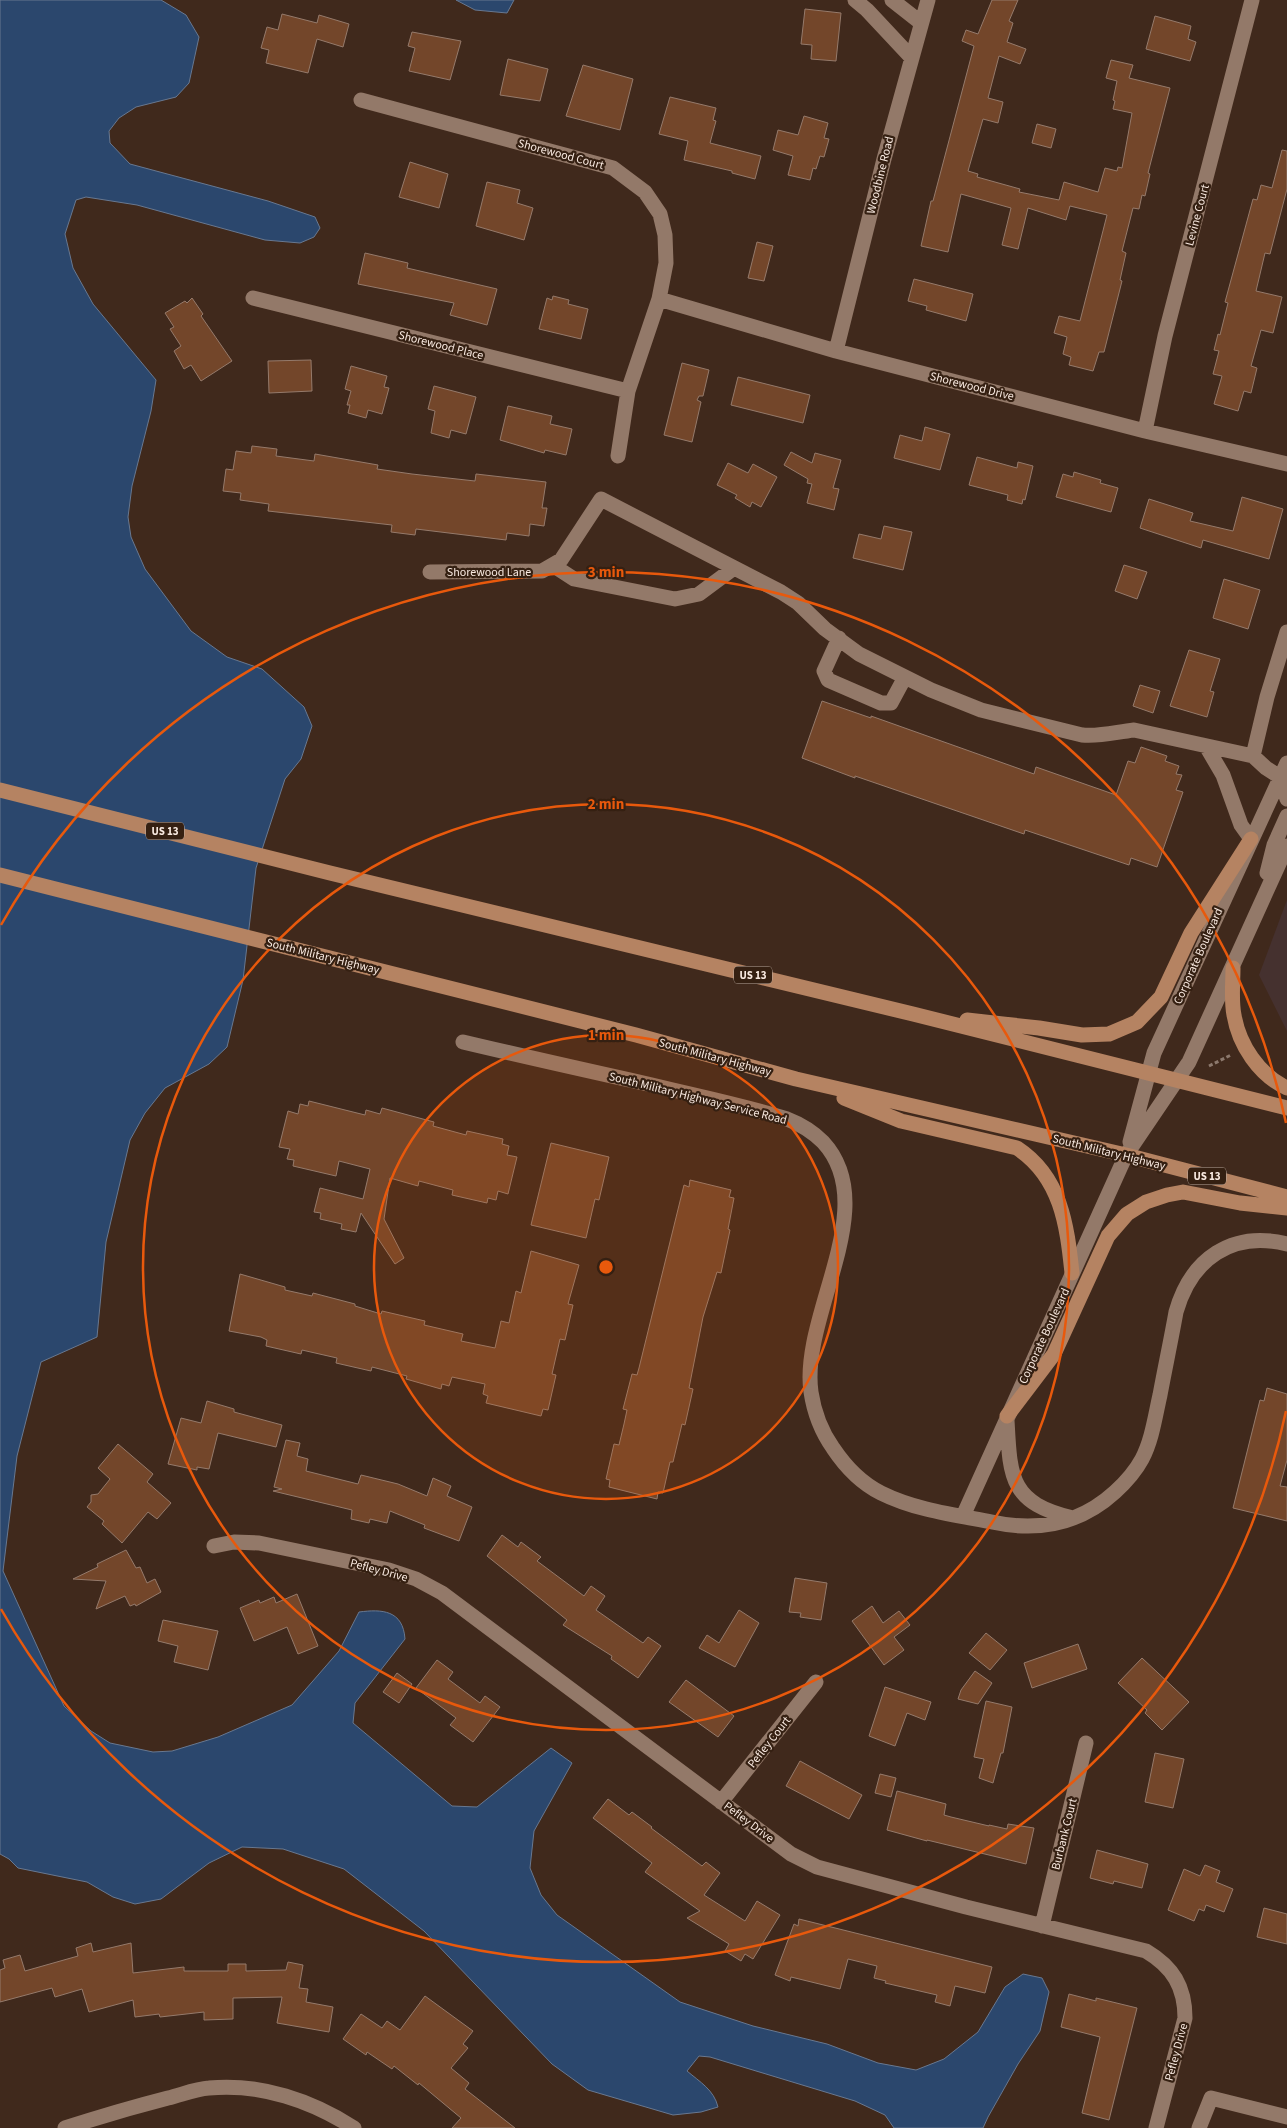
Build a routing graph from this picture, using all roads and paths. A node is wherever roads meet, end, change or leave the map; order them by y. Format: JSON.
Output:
{"nodes":[{"id":1,"x":855,"y":0,"type":"edge"},
{"id":2,"x":892,"y":0,"type":"edge"},
{"id":3,"x":928,"y":0,"type":"edge"},
{"id":4,"x":1252,"y":0,"type":"edge"},
{"id":5,"x":920,"y":22,"type":"junction"},
{"id":6,"x":911,"y":57,"type":"junction"},
{"id":7,"x":362,"y":100,"type":"dead end"},
{"id":8,"x":253,"y":298,"type":"dead end"},
{"id":9,"x":659,"y":299,"type":"junction"},
{"id":10,"x":836,"y":351,"type":"junction"},
{"id":11,"x":628,"y":391,"type":"junction"},
{"id":12,"x":1145,"y":431,"type":"junction"},
{"id":13,"x":618,"y":456,"type":"dead end"},
{"id":14,"x":1287,"y":464,"type":"edge"},
{"id":15,"x":554,"y":566,"type":"junction"},
{"id":16,"x":734,"y":568,"type":"junction"},
{"id":17,"x":430,"y":572,"type":"dead end"},
{"id":18,"x":1287,"y":632,"type":"edge"},
{"id":19,"x":839,"y":638,"type":"junction"},
{"id":20,"x":905,"y":677,"type":"junction"},
{"id":21,"x":1206,"y":746,"type":"junction"},
{"id":22,"x":1253,"y":756,"type":"junction"},
{"id":23,"x":1284,"y":770,"type":"edge"},
{"id":24,"x":0,"y":790,"type":"edge"},
{"id":25,"x":1287,"y":800,"type":"edge"},
{"id":26,"x":1287,"y":816,"type":"edge"},
{"id":27,"x":1251,"y":839,"type":"junction"},
{"id":28,"x":1287,"y":846,"type":"edge"},
{"id":29,"x":0,"y":874,"type":"edge"},
{"id":30,"x":1257,"y":910,"type":"junction"},
{"id":31,"x":1233,"y":968,"type":"junction"},
{"id":32,"x":914,"y":1014,"type":"junction"},
{"id":33,"x":463,"y":1042,"type":"dead end"},
{"id":34,"x":1232,"y":1054,"type":"dead end"},
{"id":35,"x":1209,"y":1066,"type":"dead end"},
{"id":36,"x":1149,"y":1074,"type":"junction"},
{"id":37,"x":796,"y":1079,"type":"junction"},
{"id":38,"x":1176,"y":1081,"type":"junction"},
{"id":39,"x":1287,"y":1088,"type":"edge"},
{"id":40,"x":1287,"y":1108,"type":"edge"},
{"id":41,"x":1126,"y":1156,"type":"junction"},
{"id":42,"x":1287,"y":1197,"type":"edge"},
{"id":43,"x":1287,"y":1208,"type":"edge"},
{"id":44,"x":1287,"y":1244,"type":"edge"},
{"id":45,"x":1072,"y":1273,"type":"junction"},
{"id":46,"x":1007,"y":1416,"type":"junction"},
{"id":47,"x":963,"y":1516,"type":"junction"},
{"id":48,"x":1075,"y":1518,"type":"junction"},
{"id":49,"x":214,"y":1546,"type":"dead end"},
{"id":50,"x":816,"y":1682,"type":"dead end"},
{"id":51,"x":1086,"y":1743,"type":"dead end"},
{"id":52,"x":721,"y":1802,"type":"junction"},
{"id":53,"x":1042,"y":1926,"type":"junction"},
{"id":54,"x":1287,"y":2117,"type":"edge"},
{"id":55,"x":65,"y":2128,"type":"edge"},
{"id":56,"x":354,"y":2128,"type":"edge"},
{"id":57,"x":1156,"y":2128,"type":"edge"},
{"id":58,"x":1199,"y":2128,"type":"edge"}],
"edges":[{"from":1,"to":6,"type":"street"},
{"from":2,"to":5,"type":"street"},
{"from":3,"to":5,"type":"street","name":"Woodbine Road"},
{"from":4,"to":12,"type":"street","name":"Levine Court"},
{"from":5,"to":6,"type":"street","name":"Woodbine Road"},
{"from":6,"to":10,"type":"street","name":"Woodbine Road"},
{"from":7,"to":9,"type":"street","name":"Shorewood Court"},
{"from":8,"to":11,"type":"street","name":"Shorewood Place"},
{"from":9,"to":10,"type":"street","name":"Shorewood Drive"},
{"from":9,"to":11,"type":"street"},
{"from":10,"to":12,"type":"street","name":"Shorewood Drive"},
{"from":11,"to":13,"type":"street"},
{"from":12,"to":14,"type":"street","name":"Shorewood Drive"},
{"from":15,"to":16,"type":"street"},
{"from":15,"to":16,"type":"street"},
{"from":15,"to":17,"type":"street","name":"Shorewood Lane"},
{"from":16,"to":19,"type":"street"},
{"from":18,"to":22,"type":"street"},
{"from":19,"to":20,"type":"street"},
{"from":19,"to":20,"type":"street"},
{"from":20,"to":21,"type":"street"},
{"from":21,"to":22,"type":"street"},
{"from":21,"to":27,"type":"street"},
{"from":22,"to":23,"type":"street"},
{"from":23,"to":25,"type":"street"},
{"from":23,"to":27,"type":"street","name":"Corporate Boulevard"},
{"from":24,"to":32,"type":"main road","number":"US 13"},
{"from":26,"to":30,"type":"street"},
{"from":27,"to":32,"type":"main road"},
{"from":27,"to":36,"type":"street","name":"Corporate Boulevard"},
{"from":28,"to":30,"type":"street","name":"Corporate Boulevard"},
{"from":29,"to":37,"type":"main road","name":"South Military Highway","number":"US 13"},
{"from":30,"to":31,"type":"street","name":"Corporate Boulevard"},
{"from":31,"to":38,"type":"street","name":"Corporate Boulevard"},
{"from":31,"to":39,"type":"main road"},
{"from":32,"to":36,"type":"main road","number":"US 13"},
{"from":33,"to":47,"type":"street","name":"South Military Highway Service Road"},
{"from":34,"to":35,"type":"path"},
{"from":36,"to":38,"type":"main road","number":"US 13"},
{"from":36,"to":41,"type":"street","name":"Corporate Boulevard"},
{"from":37,"to":41,"type":"main road","name":"South Military Highway","number":"US 13"},
{"from":37,"to":45,"type":"main road"},
{"from":38,"to":40,"type":"main road","number":"US 13"},
{"from":38,"to":41,"type":"street","name":"Corporate Boulevard"},
{"from":41,"to":42,"type":"main road","name":"South Military Highway","number":"US 13"},
{"from":41,"to":45,"type":"street","name":"Corporate Boulevard"},
{"from":43,"to":46,"type":"main road"},
{"from":44,"to":48,"type":"street","name":"South Military Highway Service Road"},
{"from":45,"to":46,"type":"street","name":"Corporate Boulevard"},
{"from":46,"to":47,"type":"street","name":"Corporate Boulevard"},
{"from":46,"to":48,"type":"street"},
{"from":47,"to":48,"type":"street","name":"South Military Highway Service Road"},
{"from":49,"to":52,"type":"street","name":"Pefley Drive"},
{"from":50,"to":52,"type":"street","name":"Pefley Court"},
{"from":51,"to":53,"type":"street","name":"Burbank Court"},
{"from":52,"to":53,"type":"street","name":"Pefley Drive"},
{"from":53,"to":57,"type":"street","name":"Pefley Drive"},
{"from":54,"to":58,"type":"street"},
{"from":55,"to":56,"type":"street"}]}
